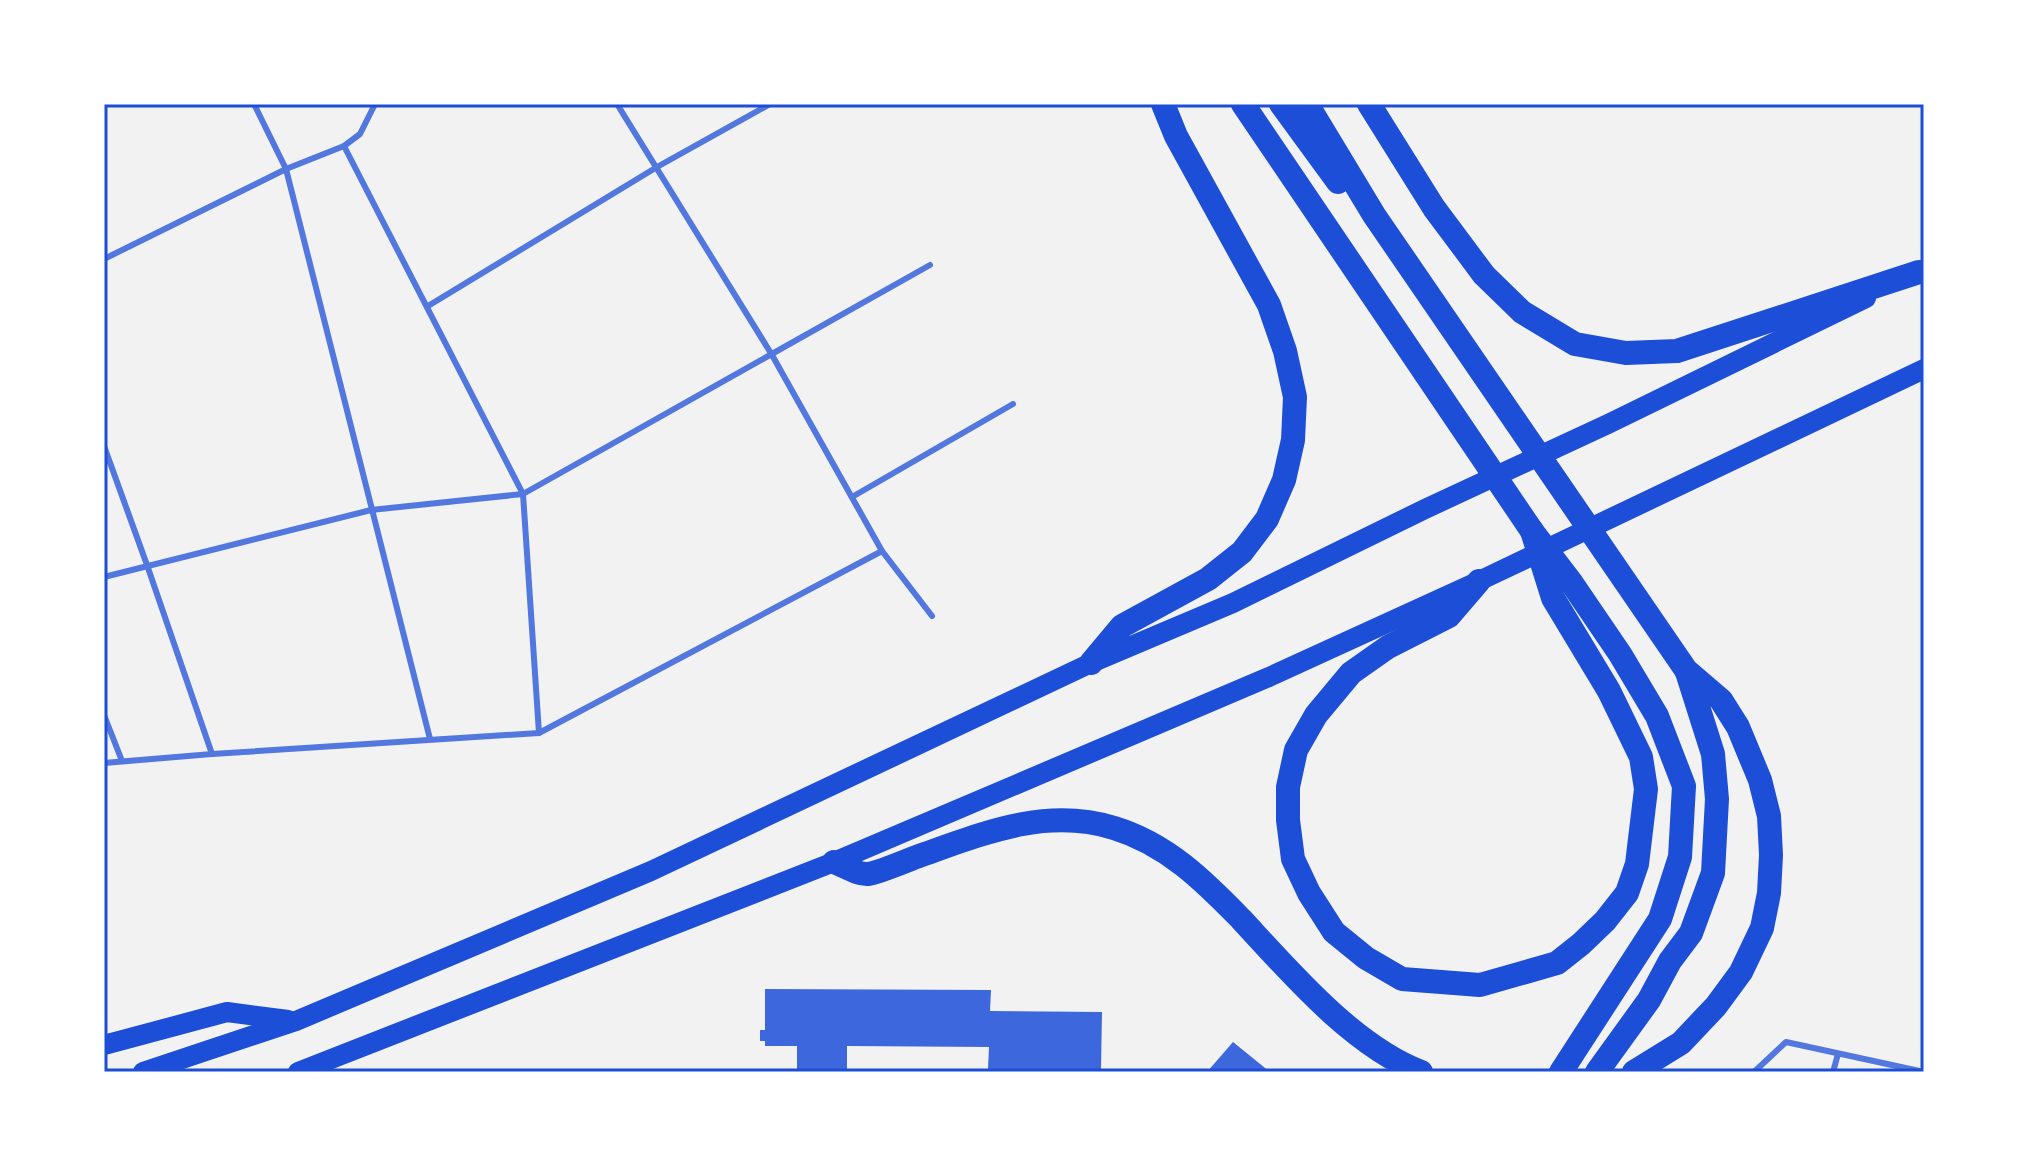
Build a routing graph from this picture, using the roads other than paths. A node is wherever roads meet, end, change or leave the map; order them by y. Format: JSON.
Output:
{"nodes":[{"id":1,"x":254,"y":104,"type":"edge"},
{"id":2,"x":375,"y":104,"type":"edge"},
{"id":3,"x":617,"y":104,"type":"edge"},
{"id":4,"x":770,"y":104,"type":"edge"},
{"id":5,"x":1163,"y":104,"type":"edge"},
{"id":6,"x":1243,"y":104,"type":"edge"},
{"id":7,"x":1281,"y":104,"type":"edge"},
{"id":8,"x":1307,"y":104,"type":"edge"},
{"id":9,"x":1369,"y":104,"type":"edge"},
{"id":10,"x":344,"y":146,"type":"junction"},
{"id":11,"x":657,"y":167,"type":"junction"},
{"id":12,"x":286,"y":169,"type":"junction"},
{"id":13,"x":1374,"y":215,"type":"junction"},
{"id":14,"x":104,"y":259,"type":"edge"},
{"id":15,"x":930,"y":265,"type":"dead end"},
{"id":16,"x":1922,"y":271,"type":"edge"},
{"id":17,"x":428,"y":306,"type":"junction"},
{"id":18,"x":772,"y":355,"type":"junction"},
{"id":19,"x":1924,"y":369,"type":"edge"},
{"id":20,"x":1013,"y":404,"type":"dead end"},
{"id":21,"x":104,"y":446,"type":"edge"},
{"id":22,"x":523,"y":494,"type":"junction"},
{"id":23,"x":852,"y":497,"type":"junction"},
{"id":24,"x":371,"y":510,"type":"junction"},
{"id":25,"x":1532,"y":531,"type":"junction"},
{"id":26,"x":882,"y":551,"type":"junction"},
{"id":27,"x":147,"y":565,"type":"junction"},
{"id":28,"x":104,"y":577,"type":"edge"},
{"id":29,"x":1479,"y":581,"type":"junction"},
{"id":30,"x":932,"y":616,"type":"dead end"},
{"id":31,"x":1091,"y":663,"type":"junction"},
{"id":32,"x":1686,"y":670,"type":"junction"},
{"id":33,"x":104,"y":715,"type":"edge"},
{"id":34,"x":539,"y":733,"type":"junction"},
{"id":35,"x":430,"y":739,"type":"junction"},
{"id":36,"x":212,"y":754,"type":"junction"},
{"id":37,"x":122,"y":761,"type":"junction"},
{"id":38,"x":104,"y":763,"type":"edge"},
{"id":39,"x":834,"y":862,"type":"junction"},
{"id":40,"x":296,"y":1021,"type":"junction"},
{"id":41,"x":104,"y":1045,"type":"edge"},
{"id":42,"x":1838,"y":1054,"type":"junction"},
{"id":43,"x":143,"y":1072,"type":"edge"},
{"id":44,"x":298,"y":1072,"type":"edge"},
{"id":45,"x":1421,"y":1072,"type":"edge"},
{"id":46,"x":1561,"y":1072,"type":"edge"},
{"id":47,"x":1597,"y":1072,"type":"edge"},
{"id":48,"x":1634,"y":1072,"type":"edge"},
{"id":49,"x":1754,"y":1072,"type":"edge"},
{"id":50,"x":1833,"y":1072,"type":"edge"},
{"id":51,"x":1924,"y":1072,"type":"edge"}],
"edges":[{"from":1,"to":12,"type":"lane"},
{"from":2,"to":10,"type":"lane"},
{"from":3,"to":11,"type":"lane"},
{"from":4,"to":11,"type":"lane"},
{"from":5,"to":31,"type":"highway"},
{"from":6,"to":25,"type":"highway"},
{"from":7,"to":13,"type":"highway"},
{"from":8,"to":13,"type":"highway"},
{"from":9,"to":16,"type":"highway"},
{"from":10,"to":12,"type":"lane"},
{"from":10,"to":17,"type":"lane"},
{"from":11,"to":17,"type":"lane"},
{"from":11,"to":18,"type":"lane"},
{"from":12,"to":14,"type":"lane"},
{"from":12,"to":24,"type":"lane"},
{"from":13,"to":32,"type":"highway"},
{"from":15,"to":18,"type":"lane"},
{"from":16,"to":31,"type":"main road"},
{"from":17,"to":22,"type":"lane"},
{"from":18,"to":22,"type":"lane"},
{"from":18,"to":23,"type":"lane"},
{"from":19,"to":29,"type":"main road"},
{"from":20,"to":23,"type":"lane"},
{"from":21,"to":27,"type":"lane"},
{"from":22,"to":24,"type":"lane"},
{"from":22,"to":34,"type":"lane"},
{"from":23,"to":26,"type":"lane"},
{"from":24,"to":27,"type":"lane"},
{"from":24,"to":35,"type":"lane"},
{"from":25,"to":29,"type":"highway"},
{"from":25,"to":46,"type":"highway"},
{"from":26,"to":30,"type":"lane"},
{"from":26,"to":34,"type":"lane"},
{"from":27,"to":28,"type":"lane"},
{"from":27,"to":36,"type":"lane"},
{"from":29,"to":39,"type":"main road"},
{"from":31,"to":40,"type":"main road"},
{"from":32,"to":47,"type":"highway"},
{"from":32,"to":48,"type":"highway"},
{"from":33,"to":37,"type":"lane"},
{"from":34,"to":35,"type":"lane"},
{"from":35,"to":36,"type":"lane"},
{"from":36,"to":37,"type":"lane"},
{"from":37,"to":38,"type":"lane"},
{"from":39,"to":44,"type":"main road"},
{"from":39,"to":45,"type":"highway"},
{"from":40,"to":41,"type":"main road"},
{"from":40,"to":43,"type":"main road"},
{"from":42,"to":49,"type":"lane"},
{"from":42,"to":50,"type":"lane"},
{"from":42,"to":51,"type":"lane"}]}
